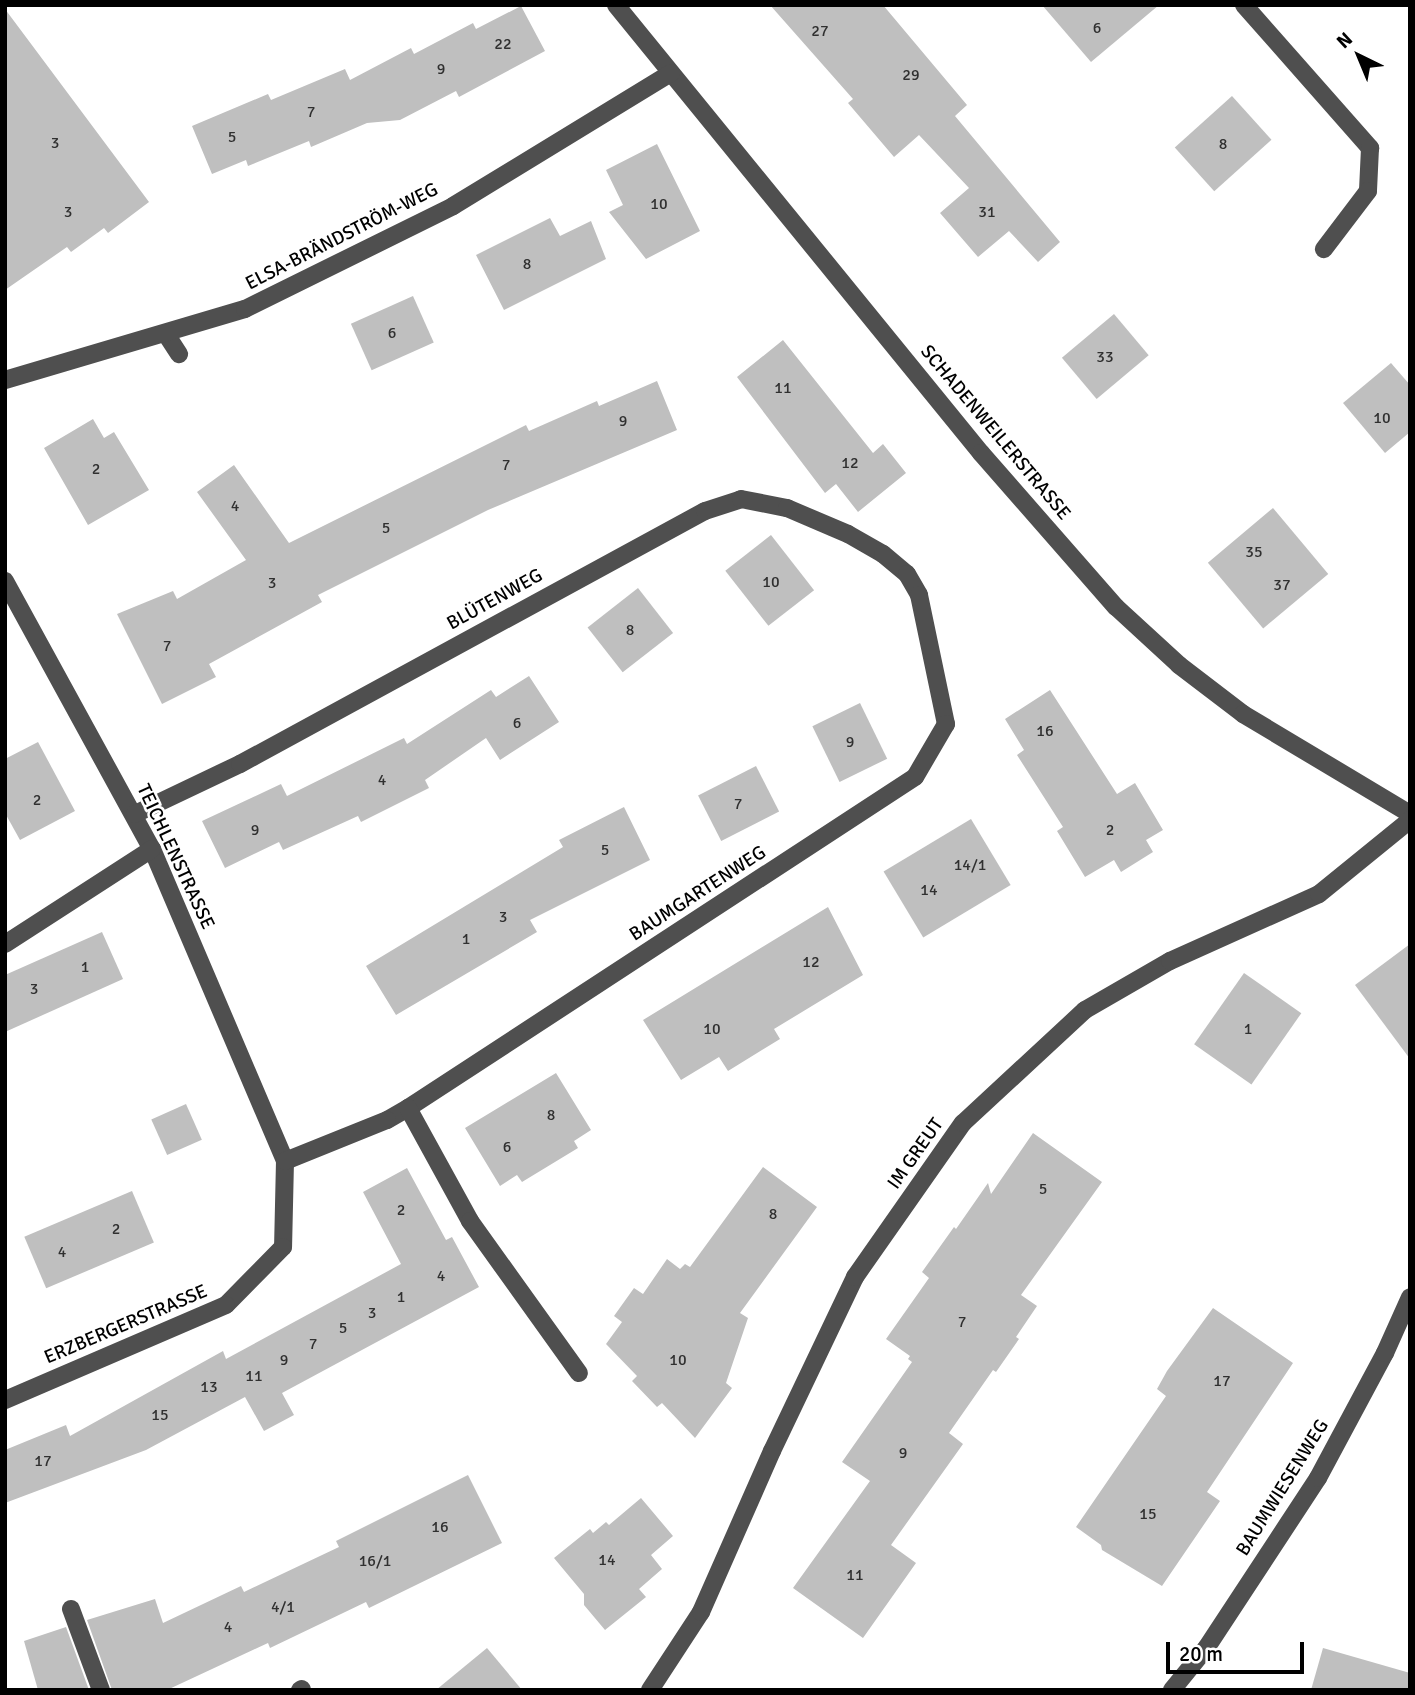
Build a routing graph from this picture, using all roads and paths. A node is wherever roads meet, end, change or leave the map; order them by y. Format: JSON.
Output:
{"nodes":[{"id":1,"x":616,"y":5,"type":"edge"},
{"id":2,"x":1244,"y":5,"type":"edge"},
{"id":3,"x":671,"y":73,"type":"junction"},
{"id":4,"x":1324,"y":248,"type":"dead end"},
{"id":5,"x":166,"y":334,"type":"junction"},
{"id":6,"x":179,"y":354,"type":"dead end"},
{"id":7,"x":5,"y":380,"type":"edge"},
{"id":8,"x":883,"y":554,"type":"joint"},
{"id":9,"x":5,"y":581,"type":"edge"},
{"id":10,"x":135,"y":814,"type":"junction"},
{"id":11,"x":1410,"y":814,"type":"edge"},
{"id":12,"x":1410,"y":820,"type":"edge"},
{"id":13,"x":152,"y":849,"type":"junction"},
{"id":14,"x":5,"y":944,"type":"edge"},
{"id":15,"x":408,"y":1108,"type":"junction"},
{"id":16,"x":285,"y":1161,"type":"junction"},
{"id":17,"x":1410,"y":1297,"type":"edge"},
{"id":18,"x":579,"y":1373,"type":"dead end"},
{"id":19,"x":5,"y":1400,"type":"edge"},
{"id":20,"x":71,"y":1609,"type":"dead end"},
{"id":21,"x":101,"y":1690,"type":"edge"},
{"id":22,"x":650,"y":1690,"type":"edge"},
{"id":23,"x":1172,"y":1690,"type":"edge"}],
"edges":[{"from":1,"to":3,"type":"street","name":"SCHADENWEILERSTRASSE"},
{"from":2,"to":4,"type":"street"},
{"from":3,"to":5,"type":"street","name":"ELSA-BRÄNDSTRÖM-WEG"},
{"from":3,"to":11,"type":"street","name":"SCHADENWEILERSTRASSE"},
{"from":5,"to":6,"type":"street"},
{"from":5,"to":7,"type":"street","name":"ELSA-BRÄNDSTRÖM-WEG"},
{"from":8,"to":10,"type":"street","name":"BLÜTENWEG"},
{"from":8,"to":15,"type":"street","name":"BAUMGARTENWEG"},
{"from":9,"to":10,"type":"street","name":"TEICHLENSTRASSE"},
{"from":10,"to":13,"type":"street","name":"TEICHLENSTRASSE"},
{"from":12,"to":22,"type":"street","name":"IM GREUT"},
{"from":13,"to":14,"type":"street"},
{"from":13,"to":16,"type":"street","name":"TEICHLENSTRASSE"},
{"from":15,"to":16,"type":"street","name":"BAUMGARTENWEG"},
{"from":15,"to":18,"type":"street"},
{"from":16,"to":19,"type":"street","name":"ERZBERGERSTRASSE"},
{"from":17,"to":23,"type":"street","name":"BAUMWIESENWEG"},
{"from":20,"to":21,"type":"street"}]}
